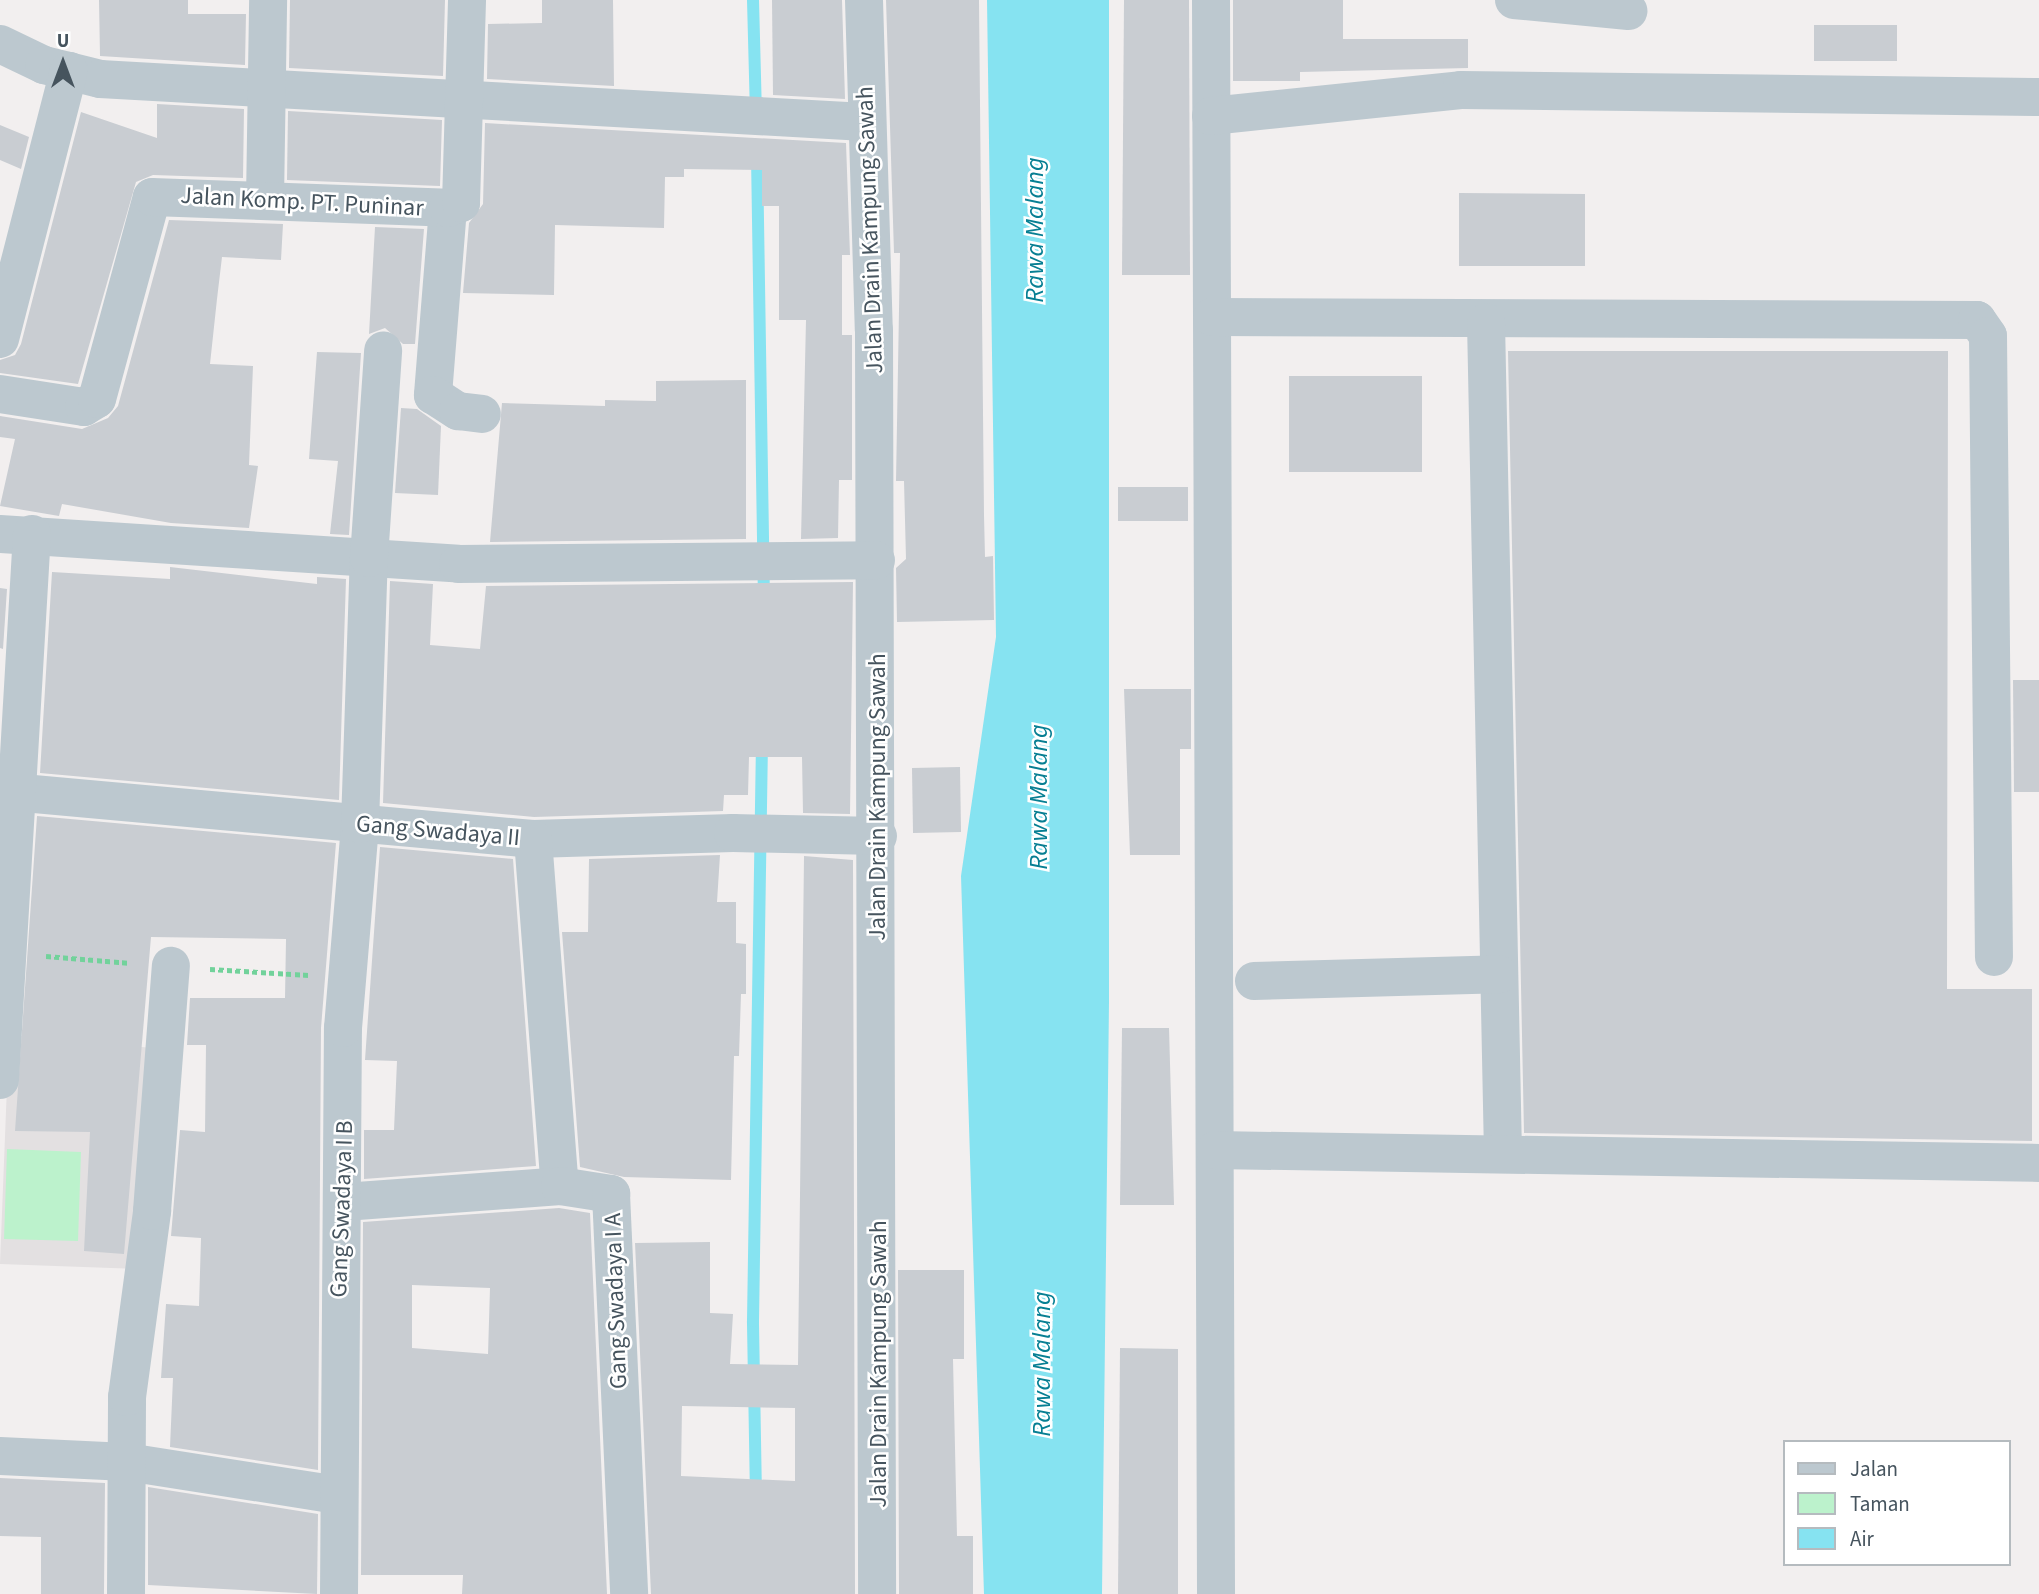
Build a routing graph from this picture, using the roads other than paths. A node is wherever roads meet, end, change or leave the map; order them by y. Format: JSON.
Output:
{"nodes":[{"id":1,"x":268,"y":0,"type":"edge"},
{"id":2,"x":467,"y":0,"type":"edge"},
{"id":3,"x":864,"y":0,"type":"edge"},
{"id":4,"x":1211,"y":0,"type":"edge"},
{"id":5,"x":1514,"y":0,"type":"edge"},
{"id":6,"x":1628,"y":11,"type":"dead end"},
{"id":7,"x":0,"y":44,"type":"edge"},
{"id":8,"x":69,"y":71,"type":"junction"},
{"id":9,"x":265,"y":87,"type":"junction"},
{"id":10,"x":2039,"y":97,"type":"edge"},
{"id":11,"x":465,"y":99,"type":"junction"},
{"id":12,"x":1211,"y":116,"type":"junction"},
{"id":13,"x":865,"y":122,"type":"junction"},
{"id":14,"x":265,"y":201,"type":"junction"},
{"id":15,"x":456,"y":202,"type":"junction"},
{"id":16,"x":1212,"y":317,"type":"junction"},
{"id":17,"x":1486,"y":322,"type":"junction"},
{"id":18,"x":0,"y":340,"type":"edge"},
{"id":19,"x":383,"y":350,"type":"dead end"},
{"id":20,"x":0,"y":394,"type":"edge"},
{"id":21,"x":481,"y":414,"type":"dead end"},
{"id":22,"x":16,"y":534,"type":"edge"},
{"id":23,"x":369,"y":558,"type":"junction"},
{"id":24,"x":876,"y":560,"type":"junction"},
{"id":25,"x":8,"y":791,"type":"edge"},
{"id":26,"x":360,"y":824,"type":"junction"},
{"id":27,"x":878,"y":836,"type":"junction"},
{"id":28,"x":533,"y":839,"type":"junction"},
{"id":29,"x":1994,"y":957,"type":"dead end"},
{"id":30,"x":171,"y":966,"type":"dead end"},
{"id":31,"x":1499,"y":974,"type":"junction"},
{"id":32,"x":1254,"y":981,"type":"dead end"},
{"id":33,"x":0,"y":1080,"type":"edge"},
{"id":34,"x":1215,"y":1150,"type":"junction"},
{"id":35,"x":1503,"y":1153,"type":"junction"},
{"id":36,"x":2039,"y":1163,"type":"edge"},
{"id":37,"x":560,"y":1186,"type":"junction"},
{"id":38,"x":344,"y":1202,"type":"junction"},
{"id":39,"x":0,"y":1456,"type":"edge"},
{"id":40,"x":127,"y":1462,"type":"junction"},
{"id":41,"x":338,"y":1495,"type":"junction"},
{"id":42,"x":126,"y":1594,"type":"edge"},
{"id":43,"x":338,"y":1594,"type":"edge"},
{"id":44,"x":629,"y":1594,"type":"edge"},
{"id":45,"x":877,"y":1594,"type":"edge"},
{"id":46,"x":1216,"y":1594,"type":"edge"}],
"edges":[{"from":1,"to":9,"type":"street"},
{"from":2,"to":11,"type":"street"},
{"from":3,"to":13,"type":"street","name":"Jalan Drain Kampung Sawah"},
{"from":4,"to":12,"type":"street"},
{"from":5,"to":6,"type":"street"},
{"from":7,"to":8,"type":"street"},
{"from":8,"to":9,"type":"street"},
{"from":8,"to":18,"type":"street"},
{"from":9,"to":11,"type":"street"},
{"from":9,"to":14,"type":"street"},
{"from":10,"to":12,"type":"street"},
{"from":11,"to":13,"type":"street"},
{"from":11,"to":15,"type":"street"},
{"from":12,"to":16,"type":"street"},
{"from":13,"to":24,"type":"street","name":"Jalan Drain Kampung Sawah"},
{"from":14,"to":15,"type":"street","name":"Jalan Komp. PT. Puninar"},
{"from":14,"to":20,"type":"street","name":"Jalan Komp. PT. Puninar"},
{"from":15,"to":21,"type":"street"},
{"from":16,"to":17,"type":"street"},
{"from":16,"to":34,"type":"street"},
{"from":17,"to":29,"type":"street"},
{"from":17,"to":31,"type":"street"},
{"from":19,"to":23,"type":"street","name":"Gang Swadaya I B"},
{"from":22,"to":23,"type":"street"},
{"from":22,"to":25,"type":"street"},
{"from":23,"to":24,"type":"street"},
{"from":23,"to":26,"type":"street","name":"Gang Swadaya I B"},
{"from":24,"to":27,"type":"street","name":"Jalan Drain Kampung Sawah"},
{"from":25,"to":26,"type":"street","name":"Gang Swadaya II"},
{"from":25,"to":33,"type":"street"},
{"from":26,"to":28,"type":"street","name":"Gang Swadaya II"},
{"from":26,"to":38,"type":"street","name":"Gang Swadaya I B"},
{"from":27,"to":28,"type":"street","name":"Gang Swadaya II"},
{"from":27,"to":45,"type":"street","name":"Jalan Drain Kampung Sawah"},
{"from":28,"to":37,"type":"street"},
{"from":30,"to":40,"type":"street"},
{"from":31,"to":32,"type":"street"},
{"from":31,"to":35,"type":"street"},
{"from":34,"to":35,"type":"street"},
{"from":34,"to":46,"type":"street"},
{"from":35,"to":36,"type":"street"},
{"from":37,"to":38,"type":"street","name":"Gang Swadaya I A"},
{"from":37,"to":44,"type":"street","name":"Gang Swadaya I A"},
{"from":38,"to":41,"type":"street","name":"Gang Swadaya I B"},
{"from":39,"to":40,"type":"street"},
{"from":40,"to":41,"type":"street"},
{"from":40,"to":42,"type":"street"},
{"from":41,"to":43,"type":"street","name":"Gang Swadaya I B"}]}
